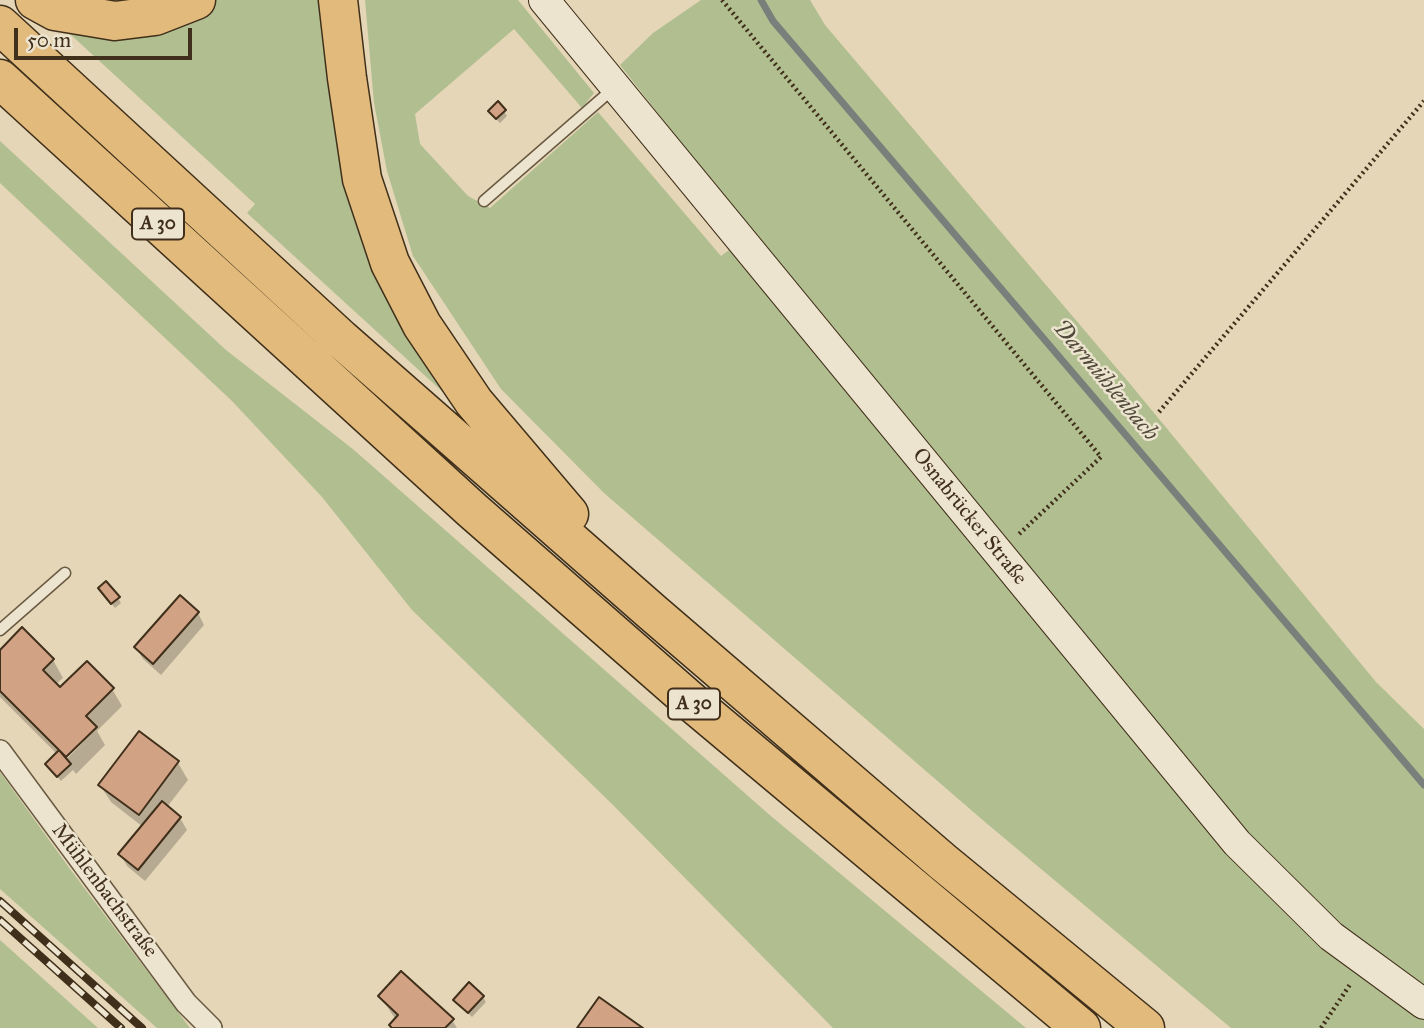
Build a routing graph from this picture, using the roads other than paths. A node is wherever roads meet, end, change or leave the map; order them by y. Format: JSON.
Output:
{"nodes":[{"id":1,"x":35,"y":0,"type":"edge"},
{"id":2,"x":196,"y":0,"type":"edge"},
{"id":3,"x":338,"y":0,"type":"edge"},
{"id":4,"x":544,"y":0,"type":"edge"},
{"id":5,"x":0,"y":25,"type":"edge"},
{"id":6,"x":0,"y":79,"type":"edge"},
{"id":7,"x":616,"y":86,"type":"junction"},
{"id":8,"x":484,"y":201,"type":"dead end"},
{"id":9,"x":65,"y":573,"type":"dead end"},
{"id":10,"x":652,"y":612,"type":"junction"},
{"id":11,"x":0,"y":630,"type":"edge"},
{"id":12,"x":0,"y":751,"type":"edge"},
{"id":13,"x":1424,"y":1004,"type":"edge"},
{"id":14,"x":211,"y":1028,"type":"edge"},
{"id":15,"x":1081,"y":1028,"type":"edge"},
{"id":16,"x":1145,"y":1028,"type":"edge"}],
"edges":[{"from":1,"to":2,"type":"highway"},
{"from":3,"to":10,"type":"highway"},
{"from":4,"to":7,"type":"main road","name":"Osnabrücker Straße"},
{"from":5,"to":10,"type":"highway","number":"A 30"},
{"from":6,"to":15,"type":"highway","number":"A 30"},
{"from":7,"to":8,"type":"lane"},
{"from":7,"to":13,"type":"main road","name":"Osnabrücker Straße"},
{"from":9,"to":11,"type":"lane"},
{"from":10,"to":16,"type":"highway","number":"A 30"},
{"from":12,"to":14,"type":"street","name":"Mühlenbachstraße"}]}
